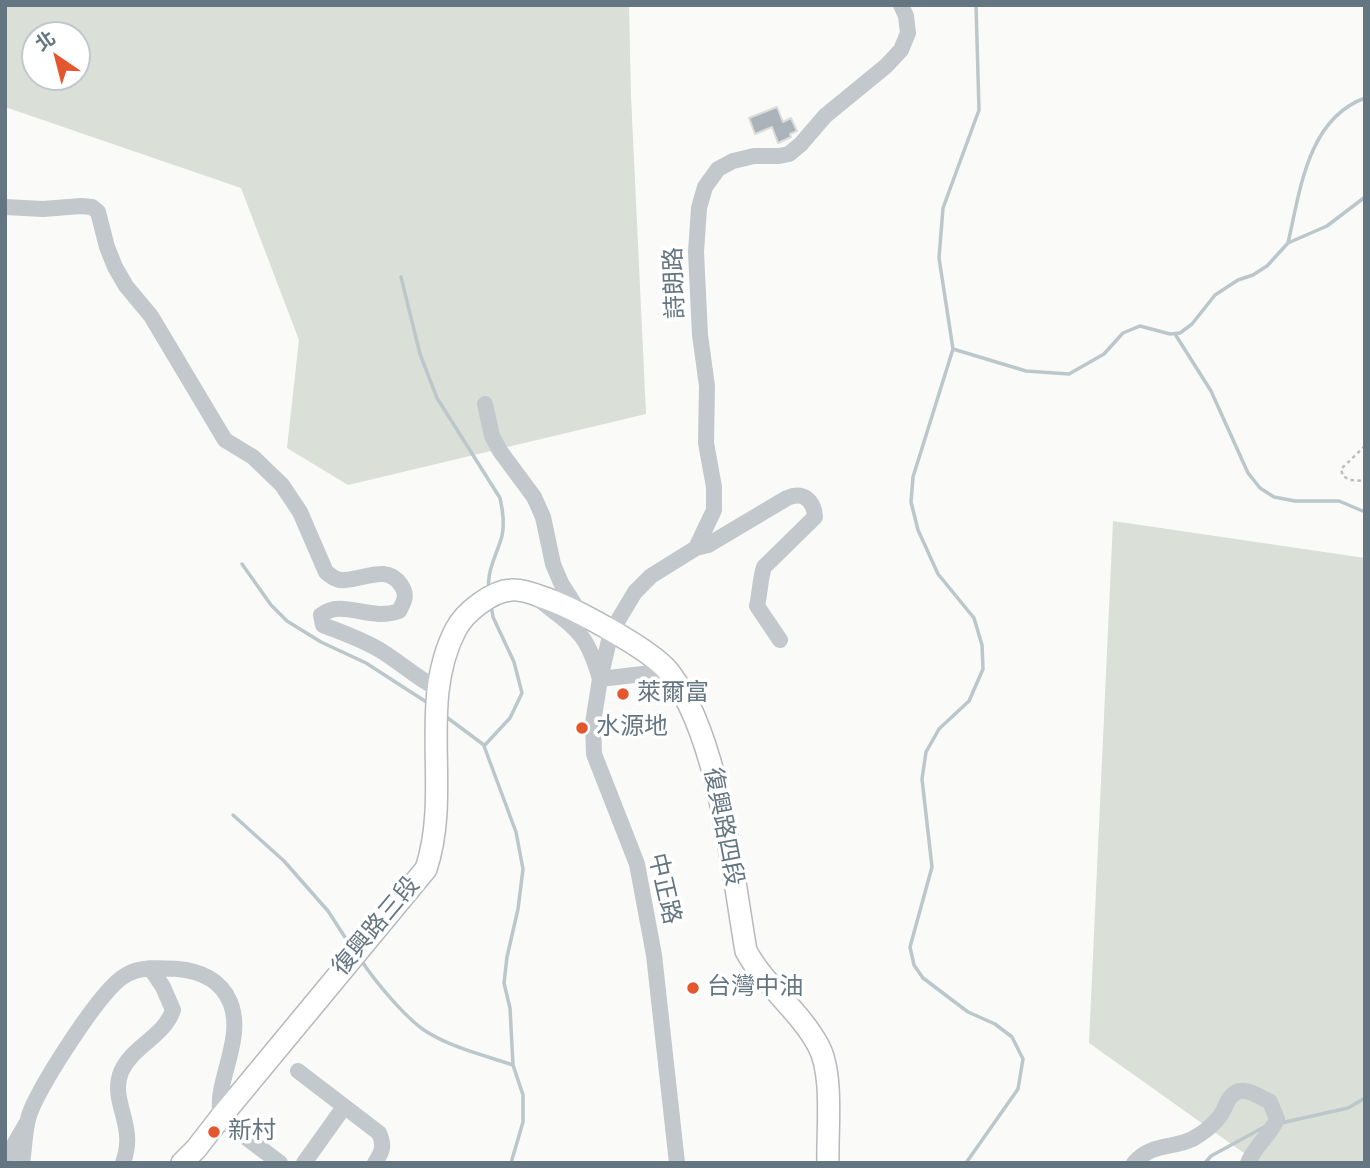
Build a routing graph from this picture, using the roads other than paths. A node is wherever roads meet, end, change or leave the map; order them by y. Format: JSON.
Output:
{"nodes":[{"id":1,"x":901,"y":5,"type":"edge"},
{"id":2,"x":5,"y":207,"type":"edge"},
{"id":3,"x":485,"y":404,"type":"dead end"},
{"id":4,"x":696,"y":548,"type":"junction"},
{"id":5,"x":530,"y":592,"type":"junction"},
{"id":6,"x":494,"y":596,"type":"joint"},
{"id":7,"x":582,"y":615,"type":"junction"},
{"id":8,"x":611,"y":632,"type":"junction"},
{"id":9,"x":780,"y":640,"type":"dead end"},
{"id":10,"x":668,"y":671,"type":"junction"},
{"id":11,"x":600,"y":679,"type":"junction"},
{"id":12,"x":438,"y":689,"type":"junction"},
{"id":13,"x":151,"y":969,"type":"junction"},
{"id":14,"x":298,"y":1071,"type":"dead end"},
{"id":15,"x":344,"y":1107,"type":"junction"},
{"id":16,"x":219,"y":1118,"type":"junction"},
{"id":17,"x":28,"y":1122,"type":"junction"},
{"id":18,"x":5,"y":1160,"type":"edge"},
{"id":19,"x":186,"y":1162,"type":"edge"},
{"id":20,"x":22,"y":1163,"type":"edge"},
{"id":21,"x":123,"y":1163,"type":"edge"},
{"id":22,"x":280,"y":1163,"type":"edge"},
{"id":23,"x":304,"y":1163,"type":"edge"},
{"id":24,"x":375,"y":1163,"type":"edge"},
{"id":25,"x":677,"y":1163,"type":"edge"},
{"id":26,"x":828,"y":1163,"type":"edge"},
{"id":27,"x":1134,"y":1163,"type":"edge"},
{"id":28,"x":1248,"y":1163,"type":"edge"}],
"edges":[{"from":1,"to":4,"type":"street","name":"詩朗路"},
{"from":2,"to":12,"type":"street"},
{"from":3,"to":7,"type":"street"},
{"from":4,"to":8,"type":"street"},
{"from":4,"to":9,"type":"street"},
{"from":5,"to":6,"type":"main road","name":"復興路四段"},
{"from":5,"to":7,"type":"main road","name":"復興路四段"},
{"from":5,"to":11,"type":"street"},
{"from":6,"to":12,"type":"main road","name":"復興路三段"},
{"from":7,"to":8,"type":"main road","name":"復興路四段"},
{"from":8,"to":10,"type":"main road","name":"復興路四段"},
{"from":8,"to":11,"type":"street","name":"中正路"},
{"from":10,"to":11,"type":"street"},
{"from":10,"to":26,"type":"main road","name":"復興路四段"},
{"from":11,"to":25,"type":"street","name":"中正路"},
{"from":12,"to":16,"type":"main road","name":"復興路三段"},
{"from":13,"to":16,"type":"street"},
{"from":13,"to":17,"type":"street"},
{"from":13,"to":21,"type":"street"},
{"from":14,"to":15,"type":"street"},
{"from":15,"to":23,"type":"street"},
{"from":15,"to":24,"type":"street"},
{"from":16,"to":19,"type":"main road","name":"復興路三段"},
{"from":16,"to":22,"type":"street"},
{"from":17,"to":18,"type":"street"},
{"from":17,"to":20,"type":"street"},
{"from":27,"to":28,"type":"street"}]}
